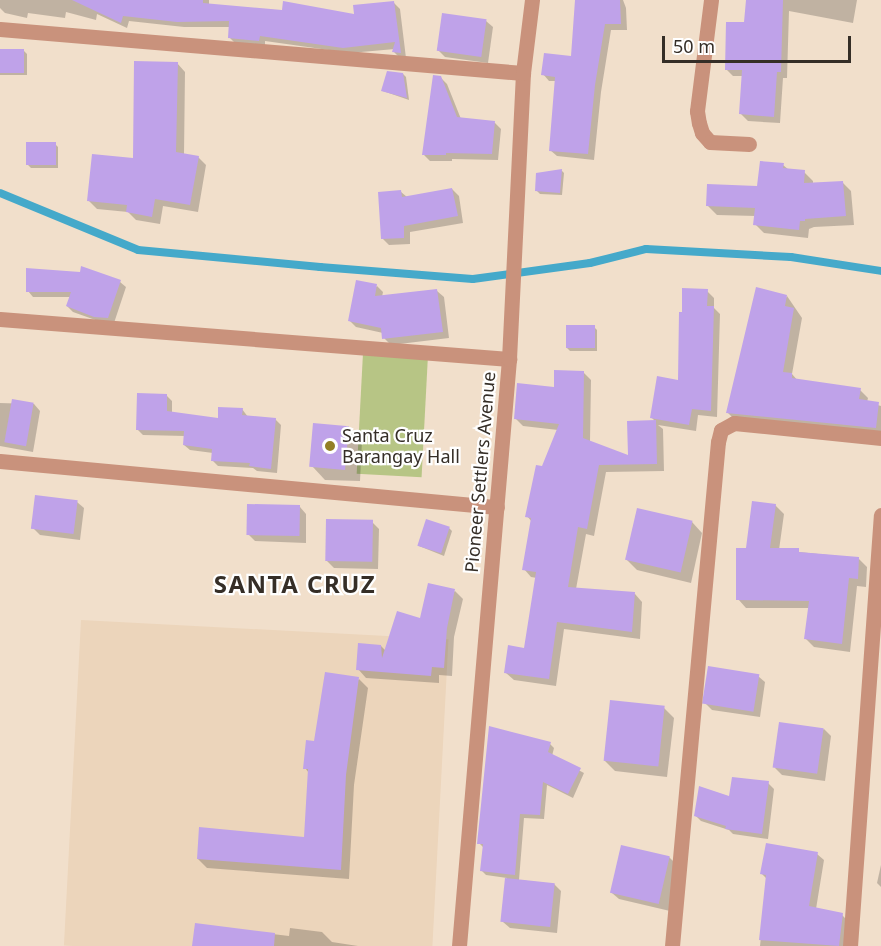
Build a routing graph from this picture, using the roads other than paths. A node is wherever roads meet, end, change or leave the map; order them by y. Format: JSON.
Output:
{"nodes":[{"id":1,"x":532,"y":0,"type":"edge"},
{"id":2,"x":711,"y":0,"type":"edge"},
{"id":3,"x":0,"y":29,"type":"edge"},
{"id":4,"x":523,"y":73,"type":"junction"},
{"id":5,"x":749,"y":144,"type":"dead end"},
{"id":6,"x":0,"y":319,"type":"edge"},
{"id":7,"x":509,"y":359,"type":"junction"},
{"id":8,"x":881,"y":438,"type":"edge"},
{"id":9,"x":0,"y":461,"type":"edge"},
{"id":10,"x":497,"y":507,"type":"junction"},
{"id":11,"x":881,"y":516,"type":"edge"},
{"id":12,"x":459,"y":946,"type":"edge"},
{"id":13,"x":672,"y":946,"type":"edge"},
{"id":14,"x":850,"y":946,"type":"edge"}],
"edges":[{"from":1,"to":4,"type":"street","name":"Pioneer Settlers Avenue"},
{"from":2,"to":5,"type":"street"},
{"from":3,"to":4,"type":"street"},
{"from":4,"to":7,"type":"street","name":"Pioneer Settlers Avenue"},
{"from":6,"to":7,"type":"street"},
{"from":7,"to":10,"type":"street","name":"Pioneer Settlers Avenue"},
{"from":8,"to":13,"type":"street"},
{"from":9,"to":10,"type":"street"},
{"from":10,"to":12,"type":"street","name":"Pioneer Settlers Avenue"},
{"from":11,"to":14,"type":"street"}]}
